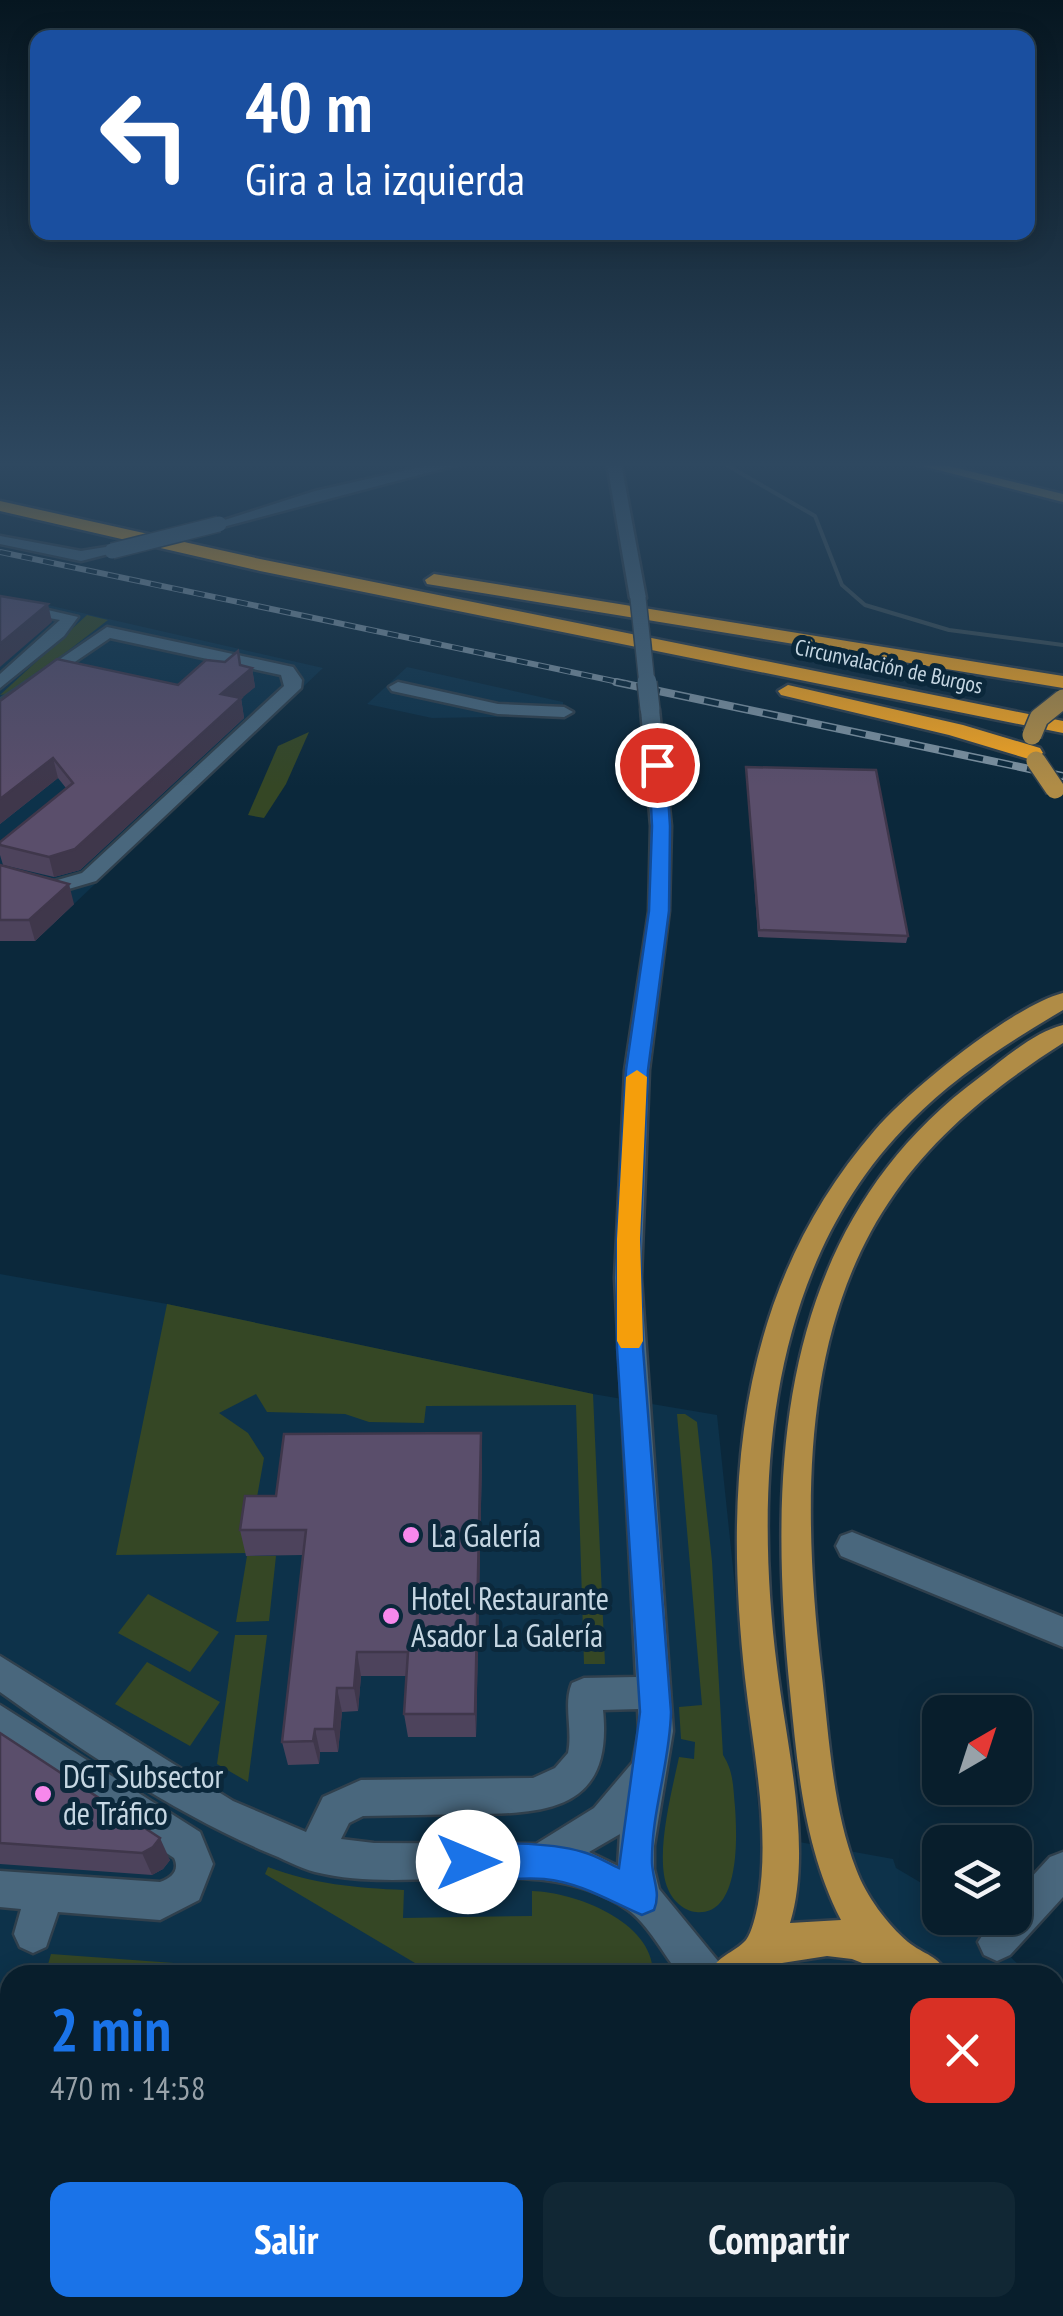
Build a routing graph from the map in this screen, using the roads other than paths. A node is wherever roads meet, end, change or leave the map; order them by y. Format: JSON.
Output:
{"nodes":[{"id":1,"x":281,"y":571,"type":"edge"},
{"id":2,"x":290,"y":571,"type":"edge"},
{"id":3,"x":357,"y":571,"type":"edge"},
{"id":4,"x":374,"y":571,"type":"edge"},
{"id":5,"x":633,"y":571,"type":"edge"},
{"id":6,"x":0,"y":604,"type":"edge"},
{"id":7,"x":1063,"y":682,"type":"edge"},
{"id":8,"x":0,"y":683,"type":"edge"},
{"id":9,"x":398,"y":687,"type":"dead end"},
{"id":10,"x":1063,"y":698,"type":"edge"},
{"id":11,"x":0,"y":708,"type":"edge"},
{"id":12,"x":564,"y":712,"type":"dead end"},
{"id":13,"x":1063,"y":712,"type":"edge"},
{"id":14,"x":1063,"y":728,"type":"edge"},
{"id":15,"x":1033,"y":749,"type":"junction"},
{"id":16,"x":1059,"y":792,"type":"edge"},
{"id":17,"x":0,"y":874,"type":"edge"},
{"id":18,"x":1063,"y":1000,"type":"edge"},
{"id":19,"x":1063,"y":1032,"type":"edge"},
{"id":20,"x":852,"y":1546,"type":"dead end"},
{"id":21,"x":1063,"y":1632,"type":"edge"},
{"id":22,"x":0,"y":1672,"type":"edge"},
{"id":23,"x":654,"y":1693,"type":"junction"},
{"id":24,"x":0,"y":1722,"type":"edge"},
{"id":25,"x":649,"y":1770,"type":"junction"},
{"id":26,"x":314,"y":1854,"type":"junction"},
{"id":27,"x":540,"y":1862,"type":"junction"},
{"id":28,"x":1063,"y":1870,"type":"edge"},
{"id":29,"x":0,"y":1888,"type":"edge"},
{"id":30,"x":45,"y":1892,"type":"junction"},
{"id":31,"x":642,"y":1898,"type":"junction"},
{"id":32,"x":33,"y":1934,"type":"dead end"},
{"id":33,"x":997,"y":1942,"type":"dead end"},
{"id":34,"x":761,"y":1950,"type":"junction"},
{"id":35,"x":893,"y":1952,"type":"junction"},
{"id":36,"x":696,"y":1965,"type":"edge"},
{"id":37,"x":741,"y":1965,"type":"edge"},
{"id":38,"x":913,"y":1965,"type":"edge"}],
"edges":[{"from":1,"to":15,"type":"highway"},
{"from":2,"to":14,"type":"highway","name":"Circunvalación de Burgos"},
{"from":3,"to":13,"type":"highway","name":"Circunvalación de Burgos"},
{"from":4,"to":7,"type":"highway"},
{"from":5,"to":23,"type":"street","bridge":true},
{"from":6,"to":8,"type":"street"},
{"from":9,"to":12,"type":"street"},
{"from":10,"to":15,"type":"main road","bridge":true},
{"from":11,"to":17,"type":"street"},
{"from":15,"to":16,"type":"main road","bridge":true},
{"from":18,"to":34,"type":"main road"},
{"from":19,"to":35,"type":"main road"},
{"from":20,"to":21,"type":"street"},
{"from":22,"to":26,"type":"street"},
{"from":23,"to":25,"type":"street"},
{"from":23,"to":26,"type":"street"},
{"from":24,"to":30,"type":"street"},
{"from":25,"to":27,"type":"street"},
{"from":25,"to":31,"type":"street"},
{"from":26,"to":27,"type":"street"},
{"from":27,"to":31,"type":"street"},
{"from":28,"to":33,"type":"street"},
{"from":29,"to":30,"type":"street"},
{"from":30,"to":32,"type":"street"},
{"from":31,"to":36,"type":"street"},
{"from":34,"to":35,"type":"main road"},
{"from":34,"to":37,"type":"main road"},
{"from":35,"to":38,"type":"main road"}]}
